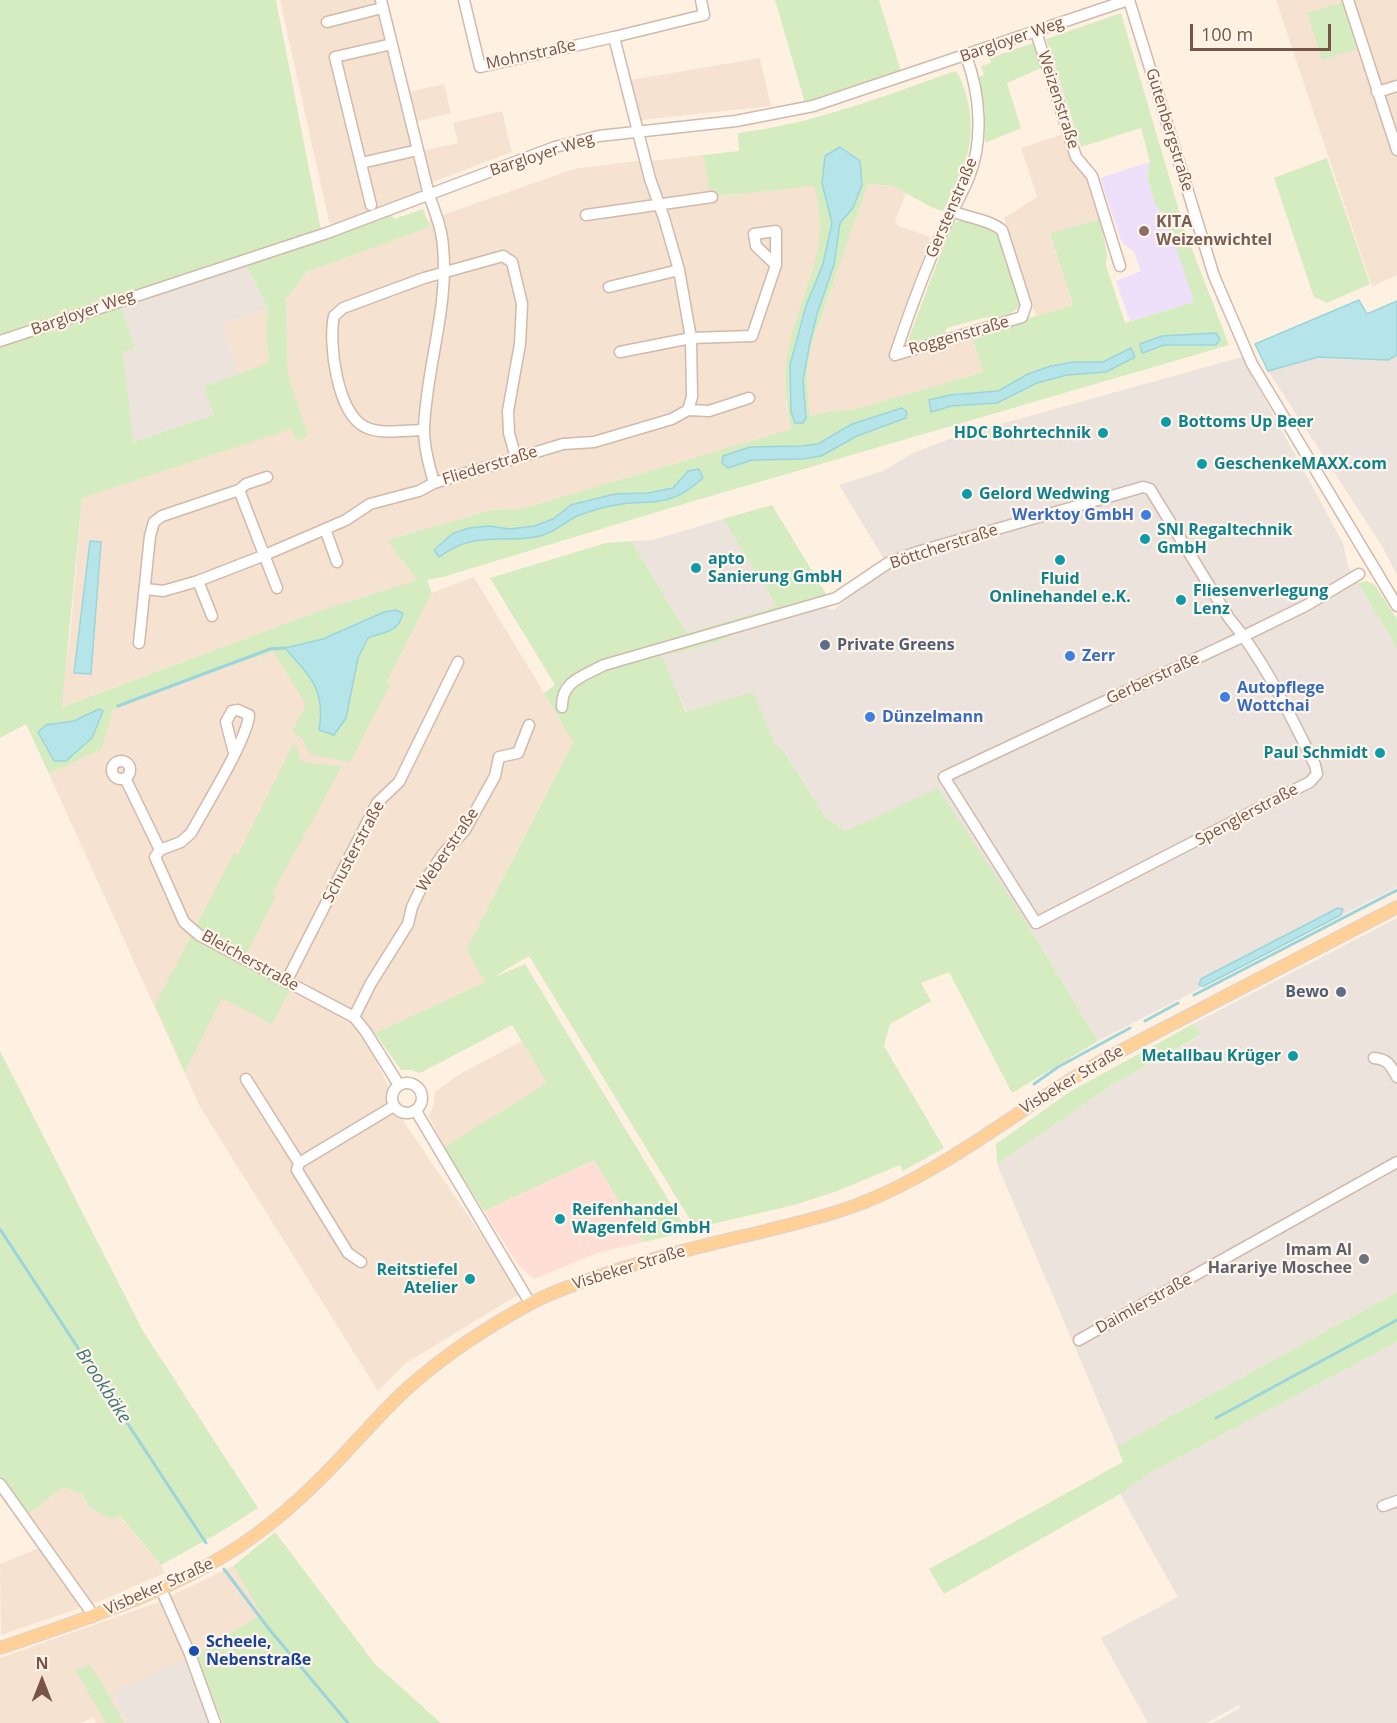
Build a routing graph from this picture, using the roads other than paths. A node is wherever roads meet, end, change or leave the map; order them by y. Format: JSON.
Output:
{"nodes":[{"id":1,"x":464,"y":0,"type":"edge"},
{"id":2,"x":701,"y":0,"type":"edge"},
{"id":3,"x":1129,"y":0,"type":"edge"},
{"id":4,"x":1348,"y":0,"type":"edge"},
{"id":5,"x":381,"y":4,"type":"edge"},
{"id":6,"x":327,"y":21,"type":"dead end"},
{"id":7,"x":1036,"y":32,"type":"junction"},
{"id":8,"x":614,"y":37,"type":"junction"},
{"id":9,"x":392,"y":44,"type":"junction"},
{"id":10,"x":966,"y":56,"type":"junction"},
{"id":11,"x":1397,"y":86,"type":"edge"},
{"id":12,"x":1377,"y":92,"type":"junction"},
{"id":13,"x":638,"y":131,"type":"junction"},
{"id":14,"x":418,"y":150,"type":"junction"},
{"id":15,"x":1397,"y":150,"type":"edge"},
{"id":16,"x":361,"y":163,"type":"junction"},
{"id":17,"x":429,"y":195,"type":"junction"},
{"id":18,"x":712,"y":197,"type":"dead end"},
{"id":19,"x":371,"y":205,"type":"dead end"},
{"id":20,"x":659,"y":206,"type":"junction"},
{"id":21,"x":952,"y":212,"type":"junction"},
{"id":22,"x":586,"y":215,"type":"dead end"},
{"id":23,"x":776,"y":265,"type":"dead end"},
{"id":24,"x":1120,"y":267,"type":"dead end"},
{"id":25,"x":679,"y":270,"type":"junction"},
{"id":26,"x":444,"y":273,"type":"junction"},
{"id":27,"x":609,"y":286,"type":"dead end"},
{"id":28,"x":691,"y":338,"type":"junction"},
{"id":29,"x":0,"y":341,"type":"edge"},
{"id":30,"x":620,"y":352,"type":"dead end"},
{"id":31,"x":895,"y":355,"type":"joint"},
{"id":32,"x":749,"y":398,"type":"dead end"},
{"id":33,"x":688,"y":410,"type":"junction"},
{"id":34,"x":424,"y":430,"type":"junction"},
{"id":35,"x":516,"y":458,"type":"junction"},
{"id":36,"x":267,"y":477,"type":"dead end"},
{"id":37,"x":434,"y":483,"type":"junction"},
{"id":38,"x":239,"y":490,"type":"junction"},
{"id":39,"x":325,"y":529,"type":"junction"},
{"id":40,"x":265,"y":555,"type":"junction"},
{"id":41,"x":337,"y":562,"type":"dead end"},
{"id":42,"x":1359,"y":574,"type":"dead end"},
{"id":43,"x":198,"y":580,"type":"junction"},
{"id":44,"x":278,"y":588,"type":"dead end"},
{"id":45,"x":146,"y":589,"type":"junction"},
{"id":46,"x":1397,"y":606,"type":"edge"},
{"id":47,"x":212,"y":616,"type":"dead end"},
{"id":48,"x":1244,"y":636,"type":"junction"},
{"id":49,"x":139,"y":643,"type":"dead end"},
{"id":50,"x":458,"y":662,"type":"dead end"},
{"id":51,"x":562,"y":707,"type":"dead end"},
{"id":52,"x":529,"y":725,"type":"dead end"},
{"id":53,"x":234,"y":753,"type":"dead end"},
{"id":54,"x":125,"y":778,"type":"dead end"},
{"id":55,"x":160,"y":850,"type":"junction"},
{"id":56,"x":1397,"y":907,"type":"edge"},
{"id":57,"x":1036,"y":923,"type":"joint"},
{"id":58,"x":286,"y":982,"type":"junction"},
{"id":59,"x":354,"y":1017,"type":"junction"},
{"id":60,"x":1374,"y":1058,"type":"dead end"},
{"id":61,"x":1397,"y":1077,"type":"edge"},
{"id":62,"x":246,"y":1079,"type":"dead end"},
{"id":63,"x":399,"y":1085,"type":"junction"},
{"id":64,"x":394,"y":1106,"type":"junction"},
{"id":65,"x":416,"y":1111,"type":"junction"},
{"id":66,"x":299,"y":1162,"type":"junction"},
{"id":67,"x":1397,"y":1162,"type":"edge"},
{"id":68,"x":361,"y":1262,"type":"dead end"},
{"id":69,"x":530,"y":1304,"type":"junction"},
{"id":70,"x":1079,"y":1340,"type":"dead end"},
{"id":71,"x":0,"y":1484,"type":"edge"},
{"id":72,"x":1397,"y":1501,"type":"edge"},
{"id":73,"x":1383,"y":1506,"type":"dead end"},
{"id":74,"x":161,"y":1589,"type":"junction"},
{"id":75,"x":92,"y":1617,"type":"junction"},
{"id":76,"x":0,"y":1648,"type":"edge"},
{"id":77,"x":215,"y":1723,"type":"edge"}],
"edges":[{"from":1,"to":8,"type":"street","name":"Mohnstraße"},
{"from":2,"to":8,"type":"street","name":"Mohnstraße"},
{"from":3,"to":7,"type":"street","name":"Bargloyer Weg"},
{"from":3,"to":46,"type":"street","name":"Gutenbergstraße"},
{"from":4,"to":12,"type":"street"},
{"from":5,"to":6,"type":"street"},
{"from":5,"to":9,"type":"street","name":"Fliederstraße"},
{"from":7,"to":10,"type":"street","name":"Bargloyer Weg"},
{"from":7,"to":24,"type":"street","name":"Weizenstraße"},
{"from":8,"to":13,"type":"street"},
{"from":9,"to":14,"type":"street","name":"Fliederstraße"},
{"from":9,"to":16,"type":"street"},
{"from":10,"to":13,"type":"street","name":"Bargloyer Weg"},
{"from":10,"to":21,"type":"street","name":"Gerstenstraße"},
{"from":11,"to":12,"type":"street"},
{"from":12,"to":15,"type":"street"},
{"from":13,"to":17,"type":"street","name":"Bargloyer Weg"},
{"from":13,"to":20,"type":"street"},
{"from":14,"to":16,"type":"street"},
{"from":14,"to":17,"type":"street","name":"Fliederstraße"},
{"from":16,"to":19,"type":"street"},
{"from":17,"to":26,"type":"street","name":"Fliederstraße"},
{"from":17,"to":29,"type":"street","name":"Bargloyer Weg"},
{"from":18,"to":20,"type":"street"},
{"from":20,"to":22,"type":"street"},
{"from":20,"to":25,"type":"street"},
{"from":21,"to":31,"type":"street","name":"Gerstenstraße"},
{"from":21,"to":31,"type":"street","name":"Roggenstraße"},
{"from":23,"to":28,"type":"street"},
{"from":25,"to":27,"type":"street"},
{"from":25,"to":28,"type":"street"},
{"from":26,"to":34,"type":"street","name":"Fliederstraße"},
{"from":26,"to":34,"type":"street"},
{"from":26,"to":35,"type":"street"},
{"from":28,"to":30,"type":"street"},
{"from":28,"to":33,"type":"street"},
{"from":32,"to":33,"type":"street"},
{"from":33,"to":35,"type":"street","name":"Fliederstraße"},
{"from":34,"to":37,"type":"street","name":"Fliederstraße"},
{"from":35,"to":37,"type":"street","name":"Fliederstraße"},
{"from":36,"to":38,"type":"street"},
{"from":37,"to":39,"type":"street"},
{"from":38,"to":40,"type":"street"},
{"from":38,"to":45,"type":"street"},
{"from":39,"to":40,"type":"street"},
{"from":39,"to":41,"type":"street"},
{"from":40,"to":43,"type":"street"},
{"from":40,"to":44,"type":"street"},
{"from":42,"to":48,"type":"street","name":"Gerberstraße"},
{"from":43,"to":45,"type":"street"},
{"from":43,"to":47,"type":"street"},
{"from":45,"to":49,"type":"street"},
{"from":48,"to":51,"type":"street","name":"Böttcherstraße"},
{"from":48,"to":57,"type":"street","name":"Spenglerstraße"},
{"from":48,"to":57,"type":"street","name":"Gerberstraße"},
{"from":50,"to":58,"type":"street","name":"Schusterstraße"},
{"from":52,"to":59,"type":"street","name":"Weberstraße"},
{"from":53,"to":55,"type":"street"},
{"from":54,"to":55,"type":"street","name":"Bleicherstraße"},
{"from":55,"to":58,"type":"street","name":"Bleicherstraße"},
{"from":56,"to":69,"type":"main road","name":"Visbeker Straße"},
{"from":58,"to":59,"type":"street","name":"Bleicherstraße"},
{"from":59,"to":63,"type":"street","name":"Bleicherstraße"},
{"from":60,"to":61,"type":"street"},
{"from":62,"to":66,"type":"street"},
{"from":63,"to":64,"type":"street"},
{"from":63,"to":65,"type":"street"},
{"from":64,"to":65,"type":"street"},
{"from":64,"to":66,"type":"street"},
{"from":65,"to":69,"type":"street"},
{"from":66,"to":68,"type":"street"},
{"from":67,"to":70,"type":"street","name":"Daimlerstraße"},
{"from":69,"to":74,"type":"main road","name":"Visbeker Straße"},
{"from":71,"to":75,"type":"street"},
{"from":72,"to":73,"type":"street"},
{"from":74,"to":75,"type":"main road","name":"Visbeker Straße"},
{"from":74,"to":77,"type":"street"},
{"from":75,"to":76,"type":"main road","name":"Visbeker Straße"}]}
